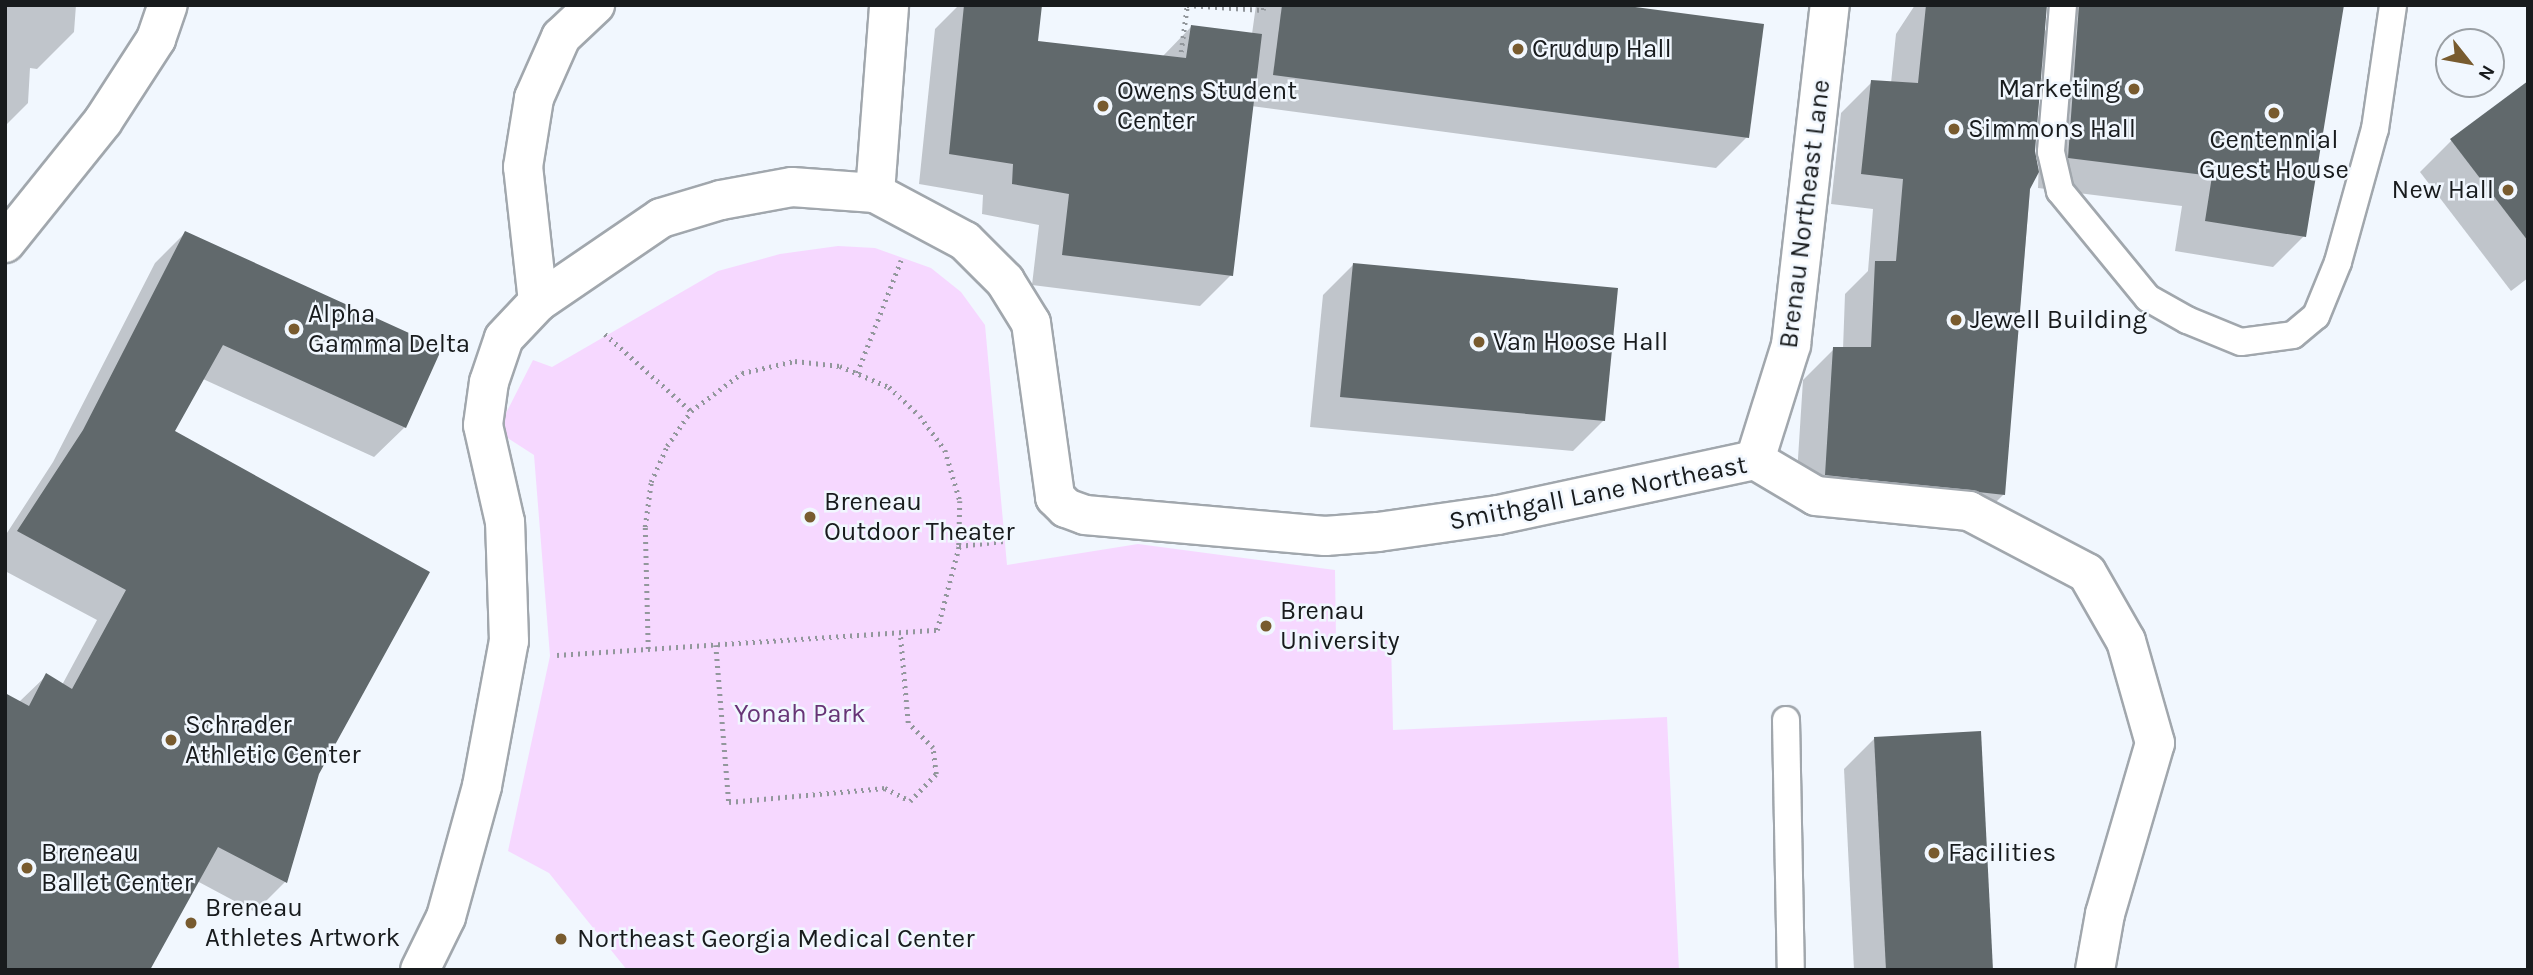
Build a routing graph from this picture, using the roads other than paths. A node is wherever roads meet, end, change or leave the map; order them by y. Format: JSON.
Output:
{"nodes":[{"id":1,"x":168,"y":5,"type":"edge"},
{"id":2,"x":595,"y":5,"type":"edge"},
{"id":3,"x":888,"y":5,"type":"edge"},
{"id":4,"x":1830,"y":5,"type":"edge"},
{"id":5,"x":2063,"y":5,"type":"edge"},
{"id":6,"x":2393,"y":5,"type":"edge"},
{"id":7,"x":875,"y":192,"type":"junction"},
{"id":8,"x":5,"y":243,"type":"edge"},
{"id":9,"x":538,"y":302,"type":"junction"},
{"id":10,"x":1755,"y":460,"type":"junction"},
{"id":11,"x":1786,"y":720,"type":"dead end"},
{"id":12,"x":420,"y":970,"type":"edge"},
{"id":13,"x":1791,"y":970,"type":"edge"},
{"id":14,"x":2095,"y":970,"type":"edge"}],
"edges":[{"from":1,"to":8,"type":"street"},
{"from":2,"to":9,"type":"street"},
{"from":3,"to":7,"type":"street"},
{"from":4,"to":10,"type":"street","name":"Brenau Northeast Lane"},
{"from":5,"to":6,"type":"lane"},
{"from":7,"to":9,"type":"street"},
{"from":7,"to":10,"type":"street","name":"Smithgall Lane Northeast"},
{"from":9,"to":12,"type":"street"},
{"from":10,"to":14,"type":"street","name":"Smithgall Lane Northeast"},
{"from":11,"to":13,"type":"lane"}]}
